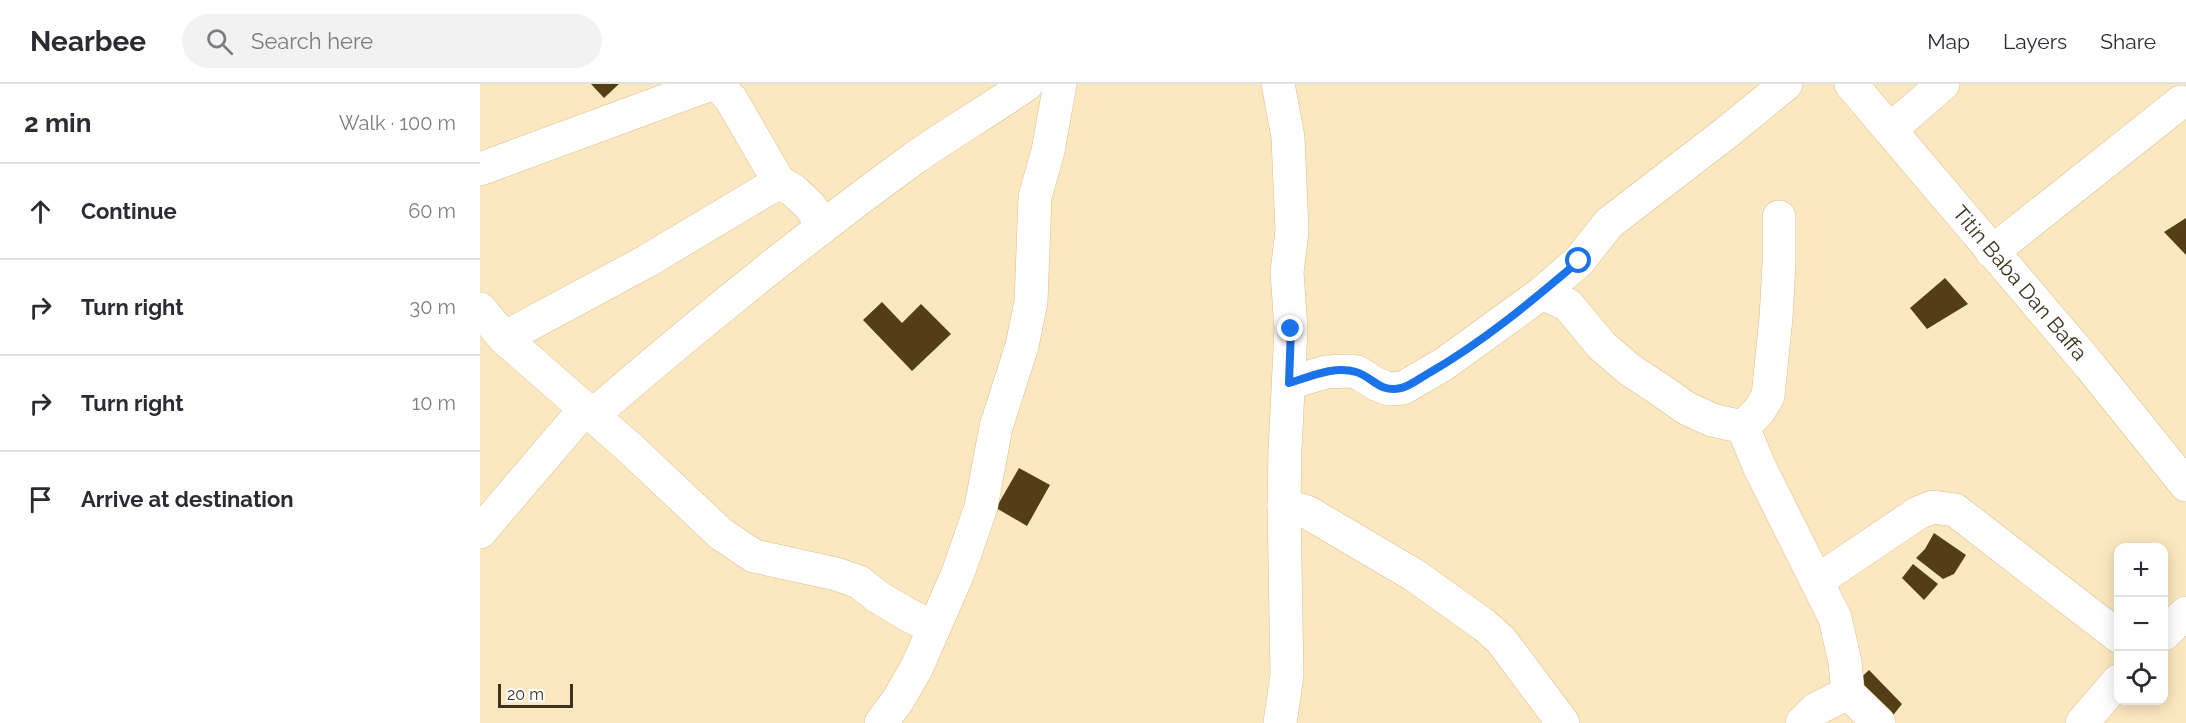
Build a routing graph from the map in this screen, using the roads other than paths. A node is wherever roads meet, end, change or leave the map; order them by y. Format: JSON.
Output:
{"nodes":[{"id":1,"x":711,"y":84,"type":"edge"},
{"id":2,"x":717,"y":84,"type":"edge"},
{"id":3,"x":1027,"y":84,"type":"edge"},
{"id":4,"x":1060,"y":84,"type":"edge"},
{"id":5,"x":1278,"y":84,"type":"edge"},
{"id":6,"x":1786,"y":84,"type":"edge"},
{"id":7,"x":1851,"y":84,"type":"edge"},
{"id":8,"x":1943,"y":84,"type":"edge"},
{"id":9,"x":2179,"y":98,"type":"edge"},
{"id":10,"x":1890,"y":130,"type":"junction"},
{"id":11,"x":480,"y":169,"type":"edge"},
{"id":12,"x":779,"y":182,"type":"junction"},
{"id":13,"x":1779,"y":217,"type":"dead end"},
{"id":14,"x":824,"y":226,"type":"junction"},
{"id":15,"x":1992,"y":252,"type":"junction"},
{"id":16,"x":1542,"y":293,"type":"junction"},
{"id":17,"x":490,"y":329,"type":"edge"},
{"id":18,"x":1289,"y":383,"type":"junction"},
{"id":19,"x":589,"y":413,"type":"junction"},
{"id":20,"x":1743,"y":427,"type":"junction"},
{"id":21,"x":2186,"y":484,"type":"edge"},
{"id":22,"x":1284,"y":505,"type":"junction"},
{"id":23,"x":480,"y":532,"type":"edge"},
{"id":24,"x":1817,"y":581,"type":"junction"},
{"id":25,"x":2186,"y":613,"type":"edge"},
{"id":26,"x":933,"y":627,"type":"junction"},
{"id":27,"x":2168,"y":629,"type":"edge"},
{"id":28,"x":2114,"y":633,"type":"edge"},
{"id":29,"x":2114,"y":686,"type":"edge"},
{"id":30,"x":1848,"y":693,"type":"junction"},
{"id":31,"x":881,"y":723,"type":"edge"},
{"id":32,"x":1280,"y":723,"type":"edge"},
{"id":33,"x":1563,"y":723,"type":"edge"},
{"id":34,"x":1802,"y":723,"type":"edge"},
{"id":35,"x":1879,"y":723,"type":"edge"},
{"id":36,"x":2082,"y":723,"type":"edge"}],
"edges":[{"from":1,"to":11,"type":"street"},
{"from":2,"to":12,"type":"street"},
{"from":3,"to":14,"type":"street"},
{"from":4,"to":26,"type":"street"},
{"from":5,"to":18,"type":"street"},
{"from":6,"to":16,"type":"street"},
{"from":7,"to":10,"type":"street","name":"Titin Baba Dan Baffa"},
{"from":8,"to":10,"type":"street"},
{"from":9,"to":15,"type":"street"},
{"from":10,"to":15,"type":"street","name":"Titin Baba Dan Baffa"},
{"from":12,"to":14,"type":"street"},
{"from":12,"to":17,"type":"street"},
{"from":13,"to":20,"type":"street"},
{"from":14,"to":19,"type":"street"},
{"from":15,"to":21,"type":"street","name":"Titin Baba Dan Baffa"},
{"from":16,"to":18,"type":"street"},
{"from":16,"to":20,"type":"street"},
{"from":17,"to":19,"type":"street"},
{"from":18,"to":22,"type":"street"},
{"from":19,"to":23,"type":"street"},
{"from":19,"to":26,"type":"street"},
{"from":20,"to":24,"type":"street"},
{"from":22,"to":32,"type":"street"},
{"from":22,"to":33,"type":"street"},
{"from":24,"to":28,"type":"street"},
{"from":24,"to":30,"type":"street"},
{"from":25,"to":27,"type":"street"},
{"from":26,"to":31,"type":"street"},
{"from":29,"to":36,"type":"street"},
{"from":30,"to":34,"type":"street"},
{"from":30,"to":35,"type":"street"}]}
